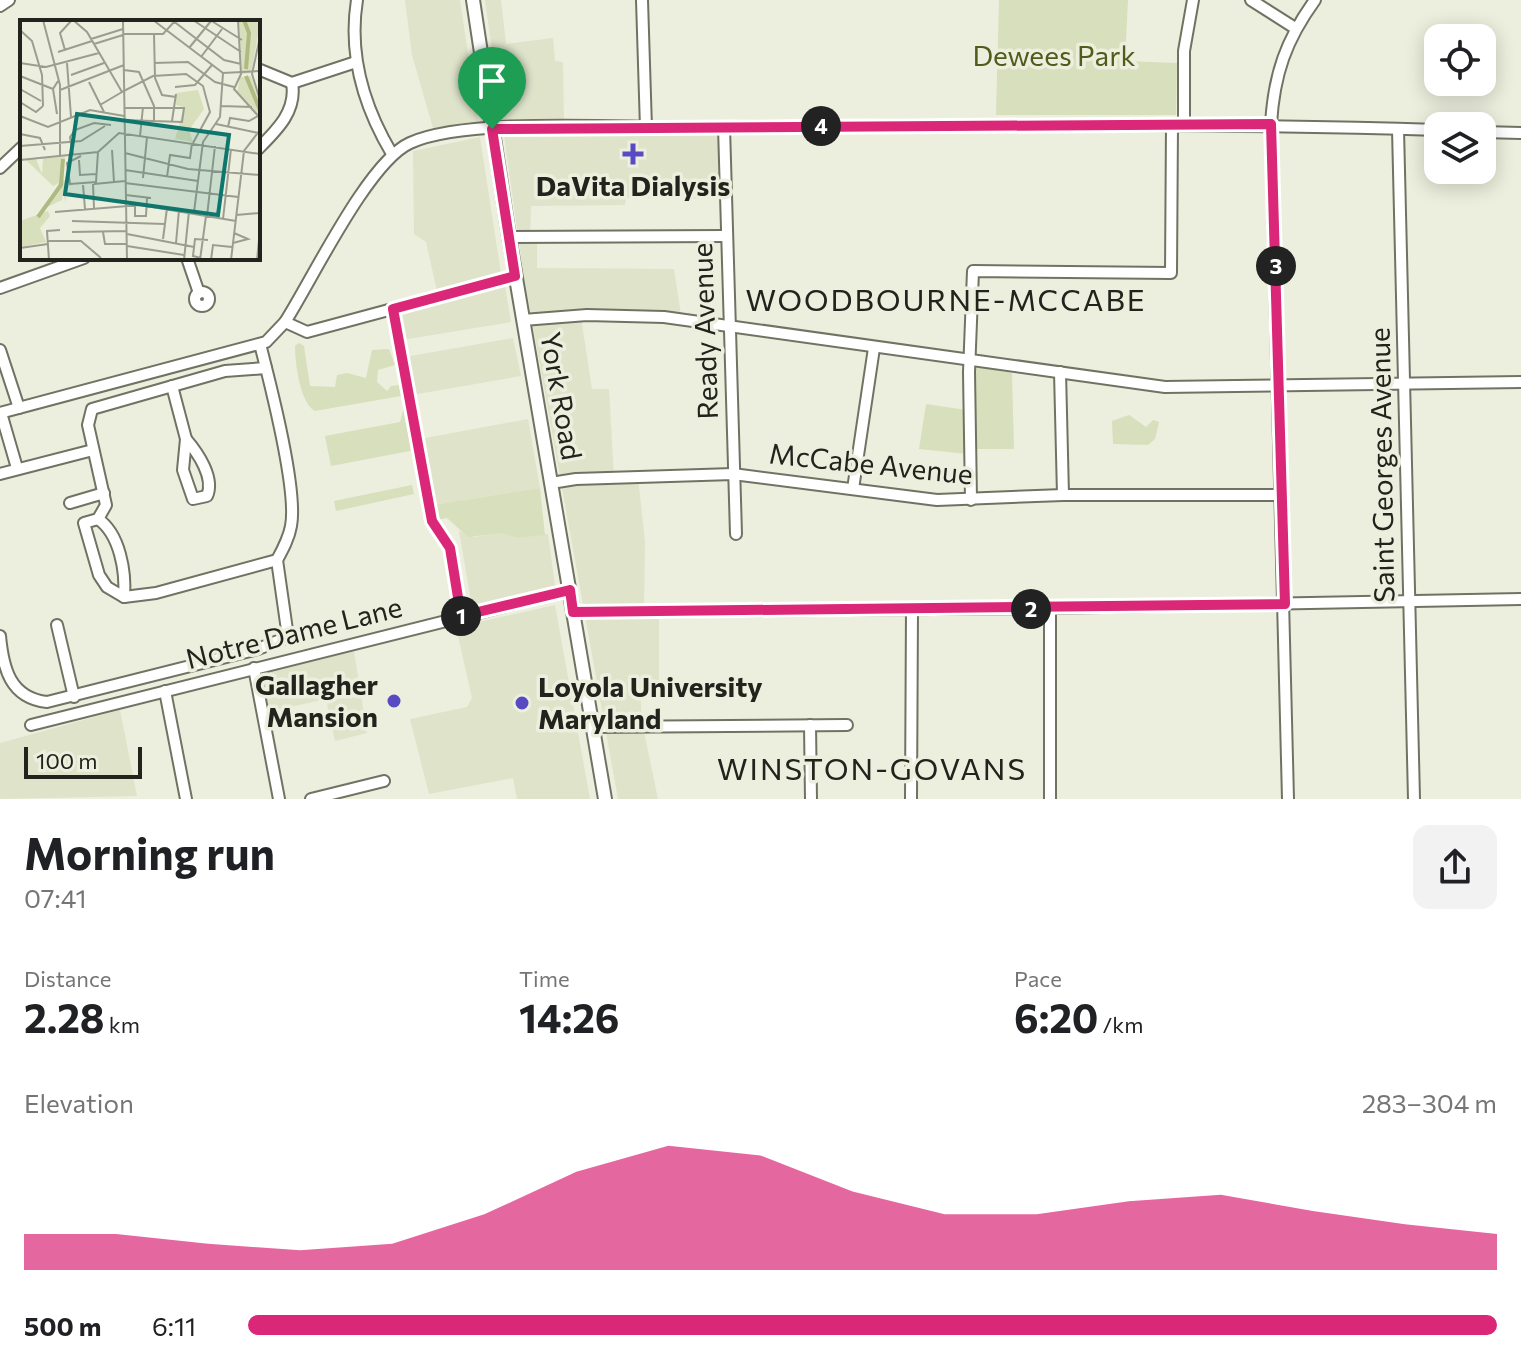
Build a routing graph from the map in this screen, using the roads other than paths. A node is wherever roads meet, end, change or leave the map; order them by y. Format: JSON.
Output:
{"nodes":[{"id":1,"x":9,"y":0,"type":"edge"},
{"id":2,"x":357,"y":0,"type":"edge"},
{"id":3,"x":473,"y":0,"type":"edge"},
{"id":4,"x":642,"y":0,"type":"edge"},
{"id":5,"x":1193,"y":0,"type":"edge"},
{"id":6,"x":1251,"y":0,"type":"edge"},
{"id":7,"x":1315,"y":0,"type":"edge"},
{"id":8,"x":0,"y":6,"type":"edge"},
{"id":9,"x":1295,"y":28,"type":"junction"},
{"id":10,"x":356,"y":62,"type":"junction"},
{"id":11,"x":260,"y":70,"type":"edge"},
{"id":12,"x":292,"y":83,"type":"junction"},
{"id":13,"x":1178,"y":124,"type":"junction"},
{"id":14,"x":1271,"y":124,"type":"junction"},
{"id":15,"x":724,"y":127,"type":"junction"},
{"id":16,"x":646,"y":128,"type":"junction"},
{"id":17,"x":492,"y":129,"type":"junction"},
{"id":18,"x":1398,"y":129,"type":"junction"},
{"id":19,"x":1424,"y":130,"type":"edge"},
{"id":20,"x":1496,"y":132,"type":"edge"},
{"id":21,"x":1521,"y":133,"type":"edge"},
{"id":22,"x":260,"y":146,"type":"edge"},
{"id":23,"x":20,"y":149,"type":"edge"},
{"id":24,"x":392,"y":154,"type":"junction"},
{"id":25,"x":0,"y":168,"type":"edge"},
{"id":26,"x":726,"y":236,"type":"junction"},
{"id":27,"x":509,"y":237,"type":"junction"},
{"id":28,"x":78,"y":260,"type":"edge"},
{"id":29,"x":188,"y":260,"type":"edge"},
{"id":30,"x":515,"y":276,"type":"junction"},
{"id":31,"x":0,"y":288,"type":"edge"},
{"id":32,"x":199,"y":293,"type":"dead end"},
{"id":33,"x":393,"y":309,"type":"junction"},
{"id":34,"x":523,"y":320,"type":"junction"},
{"id":35,"x":285,"y":322,"type":"junction"},
{"id":36,"x":730,"y":328,"type":"junction"},
{"id":37,"x":260,"y":344,"type":"junction"},
{"id":38,"x":874,"y":348,"type":"junction"},
{"id":39,"x":0,"y":350,"type":"edge"},
{"id":40,"x":971,"y":360,"type":"junction"},
{"id":41,"x":266,"y":368,"type":"junction"},
{"id":42,"x":1060,"y":372,"type":"junction"},
{"id":43,"x":1521,"y":382,"type":"edge"},
{"id":44,"x":1404,"y":384,"type":"junction"},
{"id":45,"x":172,"y":386,"type":"junction"},
{"id":46,"x":1280,"y":386,"type":"junction"},
{"id":47,"x":19,"y":408,"type":"junction"},
{"id":48,"x":0,"y":413,"type":"edge"},
{"id":49,"x":186,"y":439,"type":"junction"},
{"id":50,"x":93,"y":450,"type":"junction"},
{"id":51,"x":17,"y":468,"type":"junction"},
{"id":52,"x":0,"y":474,"type":"edge"},
{"id":53,"x":733,"y":474,"type":"junction"},
{"id":54,"x":551,"y":483,"type":"junction"},
{"id":55,"x":853,"y":489,"type":"junction"},
{"id":56,"x":104,"y":493,"type":"junction"},
{"id":57,"x":1063,"y":495,"type":"junction"},
{"id":58,"x":1282,"y":495,"type":"junction"},
{"id":59,"x":971,"y":500,"type":"junction"},
{"id":60,"x":70,"y":503,"type":"dead end"},
{"id":61,"x":98,"y":519,"type":"junction"},
{"id":62,"x":736,"y":534,"type":"dead end"},
{"id":63,"x":277,"y":560,"type":"junction"},
{"id":64,"x":570,"y":590,"type":"junction"},
{"id":65,"x":124,"y":597,"type":"junction"},
{"id":66,"x":1521,"y":599,"type":"edge"},
{"id":67,"x":1409,"y":602,"type":"junction"},
{"id":68,"x":1285,"y":604,"type":"junction"},
{"id":69,"x":1050,"y":608,"type":"junction"},
{"id":70,"x":912,"y":609,"type":"junction"},
{"id":71,"x":573,"y":612,"type":"junction"},
{"id":72,"x":461,"y":616,"type":"junction"},
{"id":73,"x":57,"y":625,"type":"dead end"},
{"id":74,"x":0,"y":636,"type":"edge"},
{"id":75,"x":254,"y":668,"type":"junction"},
{"id":76,"x":165,"y":691,"type":"junction"},
{"id":77,"x":74,"y":697,"type":"junction"},
{"id":78,"x":31,"y":725,"type":"dead end"},
{"id":79,"x":810,"y":725,"type":"junction"},
{"id":80,"x":847,"y":725,"type":"dead end"},
{"id":81,"x":593,"y":727,"type":"junction"},
{"id":82,"x":384,"y":781,"type":"dead end"},
{"id":83,"x":186,"y":799,"type":"edge"},
{"id":84,"x":279,"y":799,"type":"edge"},
{"id":85,"x":311,"y":799,"type":"edge"},
{"id":86,"x":605,"y":799,"type":"edge"},
{"id":87,"x":811,"y":799,"type":"edge"},
{"id":88,"x":911,"y":799,"type":"edge"},
{"id":89,"x":1050,"y":799,"type":"edge"},
{"id":90,"x":1288,"y":799,"type":"edge"},
{"id":91,"x":1414,"y":799,"type":"edge"}],
"edges":[{"from":1,"to":8,"type":"street"},
{"from":2,"to":10,"type":"street"},
{"from":3,"to":17,"type":"main road","name":"York Road"},
{"from":4,"to":16,"type":"street"},
{"from":5,"to":13,"type":"street"},
{"from":6,"to":9,"type":"street"},
{"from":7,"to":9,"type":"street"},
{"from":9,"to":14,"type":"street"},
{"from":10,"to":12,"type":"street"},
{"from":10,"to":24,"type":"street"},
{"from":11,"to":12,"type":"street"},
{"from":12,"to":22,"type":"street"},
{"from":13,"to":14,"type":"street"},
{"from":13,"to":15,"type":"street"},
{"from":13,"to":40,"type":"street"},
{"from":14,"to":18,"type":"street"},
{"from":14,"to":46,"type":"street"},
{"from":15,"to":16,"type":"street"},
{"from":15,"to":26,"type":"street","name":"Ready Avenue"},
{"from":16,"to":17,"type":"street"},
{"from":17,"to":24,"type":"street"},
{"from":17,"to":27,"type":"main road","name":"York Road"},
{"from":18,"to":19,"type":"street"},
{"from":18,"to":44,"type":"street","name":"Saint Georges Avenue"},
{"from":20,"to":21,"type":"street"},
{"from":23,"to":25,"type":"street"},
{"from":24,"to":35,"type":"street"},
{"from":26,"to":27,"type":"street"},
{"from":26,"to":36,"type":"street","name":"Ready Avenue"},
{"from":27,"to":30,"type":"main road","name":"York Road"},
{"from":28,"to":31,"type":"street"},
{"from":29,"to":32,"type":"street"},
{"from":30,"to":33,"type":"street"},
{"from":30,"to":34,"type":"main road","name":"York Road"},
{"from":33,"to":35,"type":"street"},
{"from":33,"to":72,"type":"street"},
{"from":34,"to":36,"type":"street"},
{"from":34,"to":54,"type":"main road","name":"York Road"},
{"from":35,"to":37,"type":"street"},
{"from":36,"to":38,"type":"street"},
{"from":36,"to":53,"type":"street","name":"Ready Avenue"},
{"from":37,"to":41,"type":"street"},
{"from":37,"to":47,"type":"street"},
{"from":38,"to":40,"type":"street"},
{"from":38,"to":55,"type":"street"},
{"from":39,"to":47,"type":"street"},
{"from":40,"to":42,"type":"street"},
{"from":40,"to":59,"type":"street"},
{"from":41,"to":45,"type":"street"},
{"from":41,"to":63,"type":"street"},
{"from":42,"to":46,"type":"street"},
{"from":42,"to":57,"type":"street"},
{"from":43,"to":44,"type":"street"},
{"from":44,"to":46,"type":"street"},
{"from":44,"to":67,"type":"street","name":"Saint Georges Avenue"},
{"from":45,"to":49,"type":"street"},
{"from":45,"to":50,"type":"street"},
{"from":46,"to":58,"type":"street"},
{"from":47,"to":48,"type":"street"},
{"from":48,"to":51,"type":"street"},
{"from":49,"to":49,"type":"street"},
{"from":50,"to":51,"type":"street"},
{"from":50,"to":56,"type":"street"},
{"from":51,"to":52,"type":"street"},
{"from":53,"to":54,"type":"street","name":"McCabe Avenue"},
{"from":53,"to":55,"type":"street","name":"McCabe Avenue"},
{"from":53,"to":62,"type":"street","name":"Ready Avenue"},
{"from":54,"to":64,"type":"main road","name":"York Road"},
{"from":55,"to":59,"type":"street","name":"McCabe Avenue"},
{"from":56,"to":60,"type":"street"},
{"from":56,"to":61,"type":"street"},
{"from":57,"to":58,"type":"street","name":"McCabe Avenue"},
{"from":57,"to":59,"type":"street","name":"McCabe Avenue"},
{"from":58,"to":68,"type":"street"},
{"from":61,"to":65,"type":"street"},
{"from":61,"to":65,"type":"street"},
{"from":63,"to":65,"type":"street"},
{"from":63,"to":77,"type":"street"},
{"from":64,"to":71,"type":"main road","name":"York Road"},
{"from":64,"to":72,"type":"street","name":"Notre Dame Lane"},
{"from":66,"to":67,"type":"street"},
{"from":67,"to":68,"type":"street"},
{"from":67,"to":91,"type":"street","name":"Saint Georges Avenue"},
{"from":68,"to":69,"type":"street"},
{"from":68,"to":90,"type":"street"},
{"from":69,"to":70,"type":"street"},
{"from":69,"to":89,"type":"street"},
{"from":70,"to":71,"type":"street"},
{"from":70,"to":88,"type":"street"},
{"from":71,"to":81,"type":"main road","name":"York Road"},
{"from":72,"to":75,"type":"street","name":"Notre Dame Lane"},
{"from":73,"to":77,"type":"street"},
{"from":74,"to":77,"type":"street"},
{"from":75,"to":76,"type":"street","name":"Notre Dame Lane"},
{"from":75,"to":84,"type":"street"},
{"from":76,"to":78,"type":"street","name":"Notre Dame Lane"},
{"from":76,"to":83,"type":"street"},
{"from":79,"to":80,"type":"street"},
{"from":79,"to":81,"type":"street"},
{"from":79,"to":87,"type":"street"},
{"from":81,"to":86,"type":"main road","name":"York Road"},
{"from":82,"to":85,"type":"street"}]}
